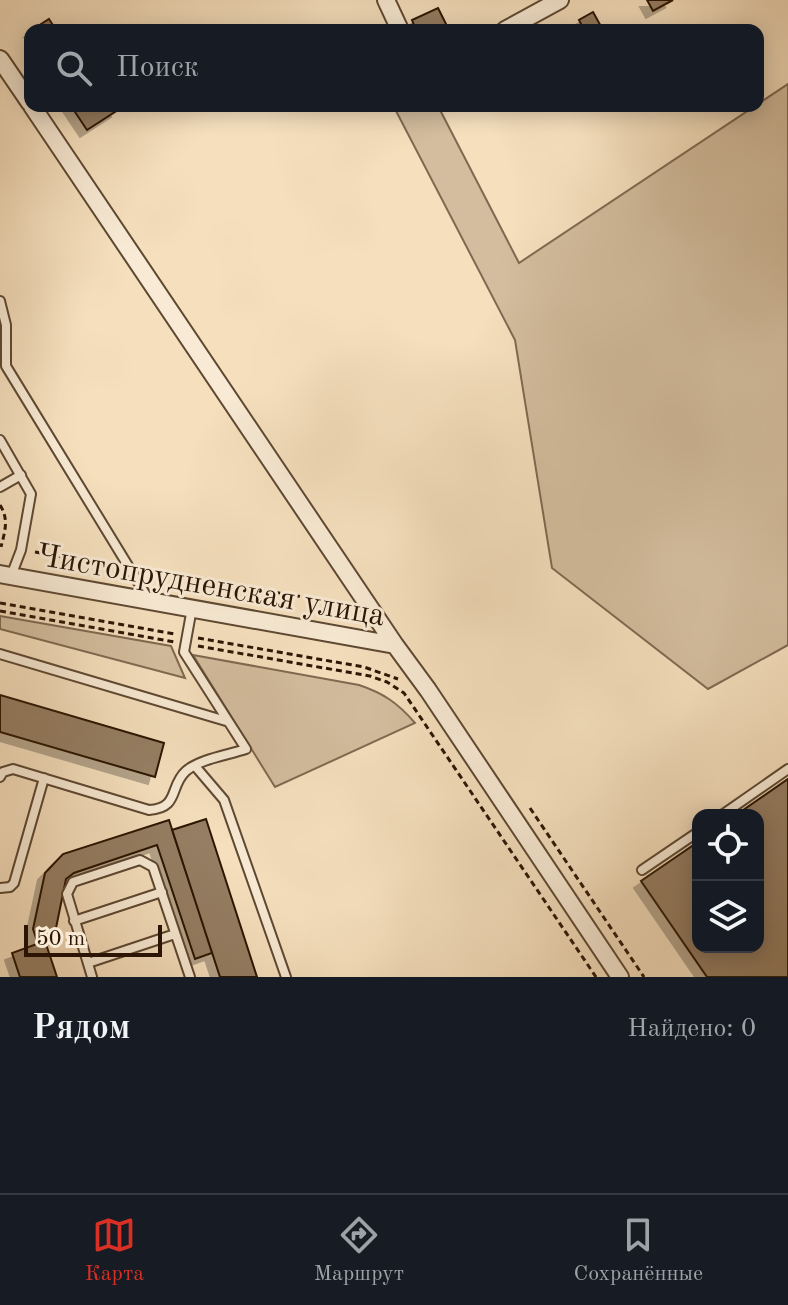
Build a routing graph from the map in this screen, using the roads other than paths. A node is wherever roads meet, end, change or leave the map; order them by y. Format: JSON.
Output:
{"nodes":[{"id":1,"x":386,"y":0,"type":"edge"},
{"id":2,"x":560,"y":0,"type":"edge"},
{"id":3,"x":397,"y":24,"type":"edge"},
{"id":4,"x":516,"y":24,"type":"edge"},
{"id":5,"x":0,"y":59,"type":"edge"},
{"id":6,"x":24,"y":95,"type":"edge"},
{"id":7,"x":36,"y":112,"type":"edge"},
{"id":8,"x":0,"y":301,"type":"edge"},
{"id":9,"x":0,"y":440,"type":"edge"},
{"id":10,"x":21,"y":475,"type":"junction"},
{"id":11,"x":0,"y":487,"type":"edge"},
{"id":12,"x":6,"y":575,"type":"edge"},
{"id":13,"x":149,"y":601,"type":"junction"},
{"id":14,"x":192,"y":608,"type":"junction"},
{"id":15,"x":395,"y":645,"type":"junction"},
{"id":16,"x":0,"y":654,"type":"edge"},
{"id":17,"x":227,"y":721,"type":"junction"},
{"id":18,"x":195,"y":766,"type":"junction"},
{"id":19,"x":788,"y":769,"type":"edge"},
{"id":20,"x":0,"y":777,"type":"edge"},
{"id":21,"x":44,"y":778,"type":"junction"},
{"id":22,"x":731,"y":809,"type":"edge"},
{"id":23,"x":692,"y":836,"type":"edge"},
{"id":24,"x":642,"y":870,"type":"dead end"},
{"id":25,"x":0,"y":888,"type":"edge"},
{"id":26,"x":162,"y":892,"type":"junction"},
{"id":27,"x":74,"y":921,"type":"junction"},
{"id":28,"x":175,"y":934,"type":"junction"},
{"id":29,"x":88,"y":963,"type":"junction"},
{"id":30,"x":92,"y":977,"type":"edge"},
{"id":31,"x":189,"y":977,"type":"edge"},
{"id":32,"x":286,"y":977,"type":"edge"},
{"id":33,"x":620,"y":977,"type":"edge"}],
"edges":[{"from":1,"to":3,"type":"street"},
{"from":2,"to":4,"type":"street"},
{"from":5,"to":6,"type":"street"},
{"from":7,"to":15,"type":"street"},
{"from":8,"to":13,"type":"lane"},
{"from":9,"to":10,"type":"lane"},
{"from":10,"to":11,"type":"lane"},
{"from":10,"to":12,"type":"lane"},
{"from":12,"to":13,"type":"street","name":"Чистопрудненская улица"},
{"from":13,"to":14,"type":"street","name":"Чистопрудненская улица"},
{"from":14,"to":15,"type":"street","name":"Чистопрудненская улица"},
{"from":14,"to":17,"type":"lane"},
{"from":15,"to":33,"type":"street","name":"Чистопрудненская улица"},
{"from":16,"to":17,"type":"lane"},
{"from":17,"to":18,"type":"lane"},
{"from":18,"to":21,"type":"lane"},
{"from":18,"to":32,"type":"lane"},
{"from":19,"to":22,"type":"lane"},
{"from":20,"to":21,"type":"lane"},
{"from":21,"to":25,"type":"lane"},
{"from":23,"to":24,"type":"lane"},
{"from":26,"to":27,"type":"lane"},
{"from":26,"to":27,"type":"lane"},
{"from":26,"to":28,"type":"lane"},
{"from":27,"to":29,"type":"lane"},
{"from":28,"to":29,"type":"lane"},
{"from":28,"to":31,"type":"lane"},
{"from":29,"to":30,"type":"lane"}]}
